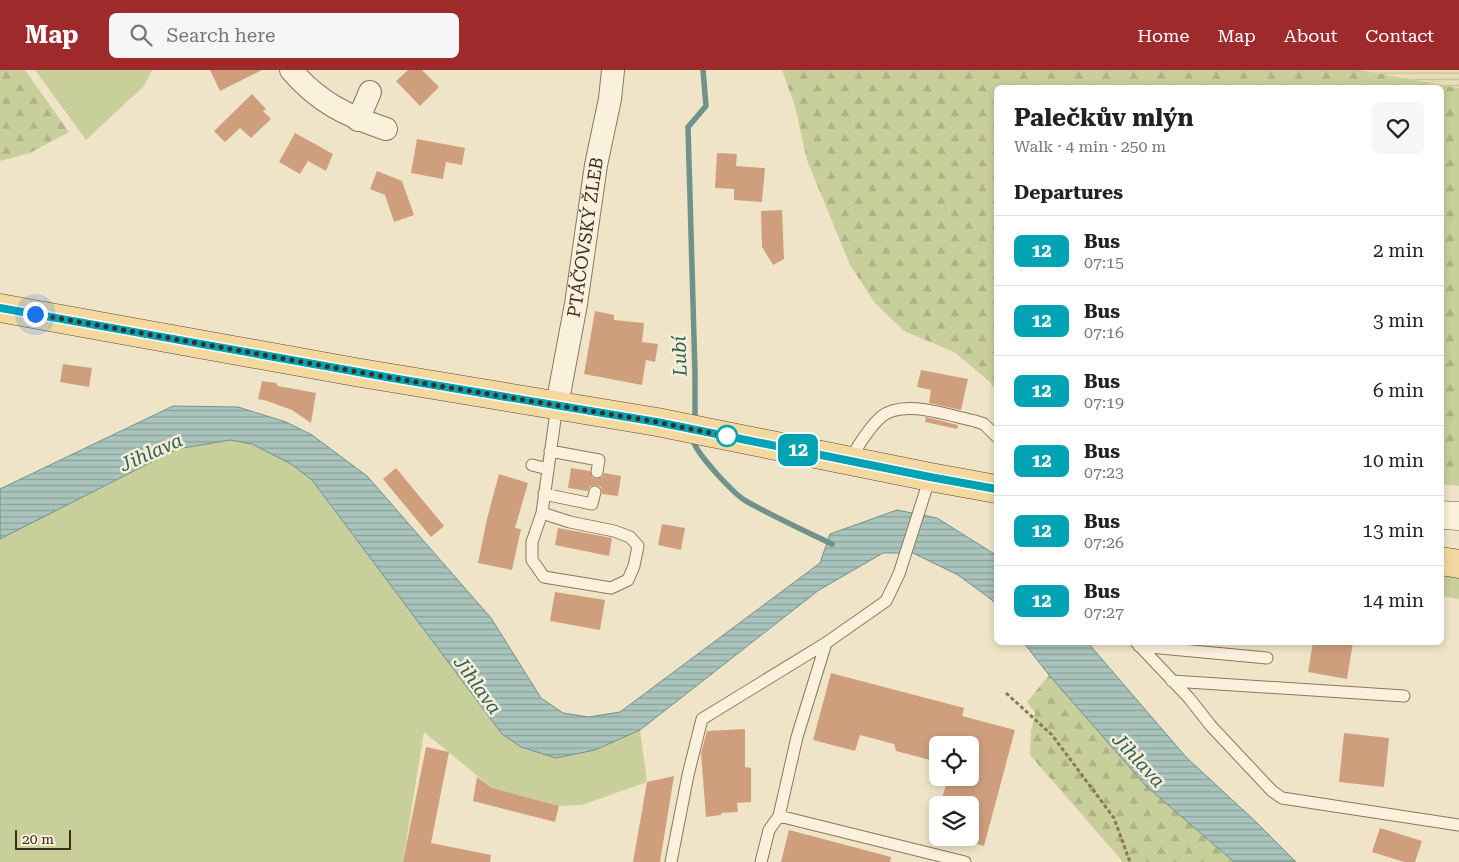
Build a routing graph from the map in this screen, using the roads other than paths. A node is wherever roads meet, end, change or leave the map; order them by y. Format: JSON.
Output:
{"nodes":[{"id":1,"x":291,"y":70,"type":"edge"},
{"id":2,"x":613,"y":70,"type":"edge"},
{"id":3,"x":370,"y":92,"type":"dead end"},
{"id":4,"x":358,"y":120,"type":"junction"},
{"id":5,"x":386,"y":129,"type":"dead end"},
{"id":6,"x":0,"y":308,"type":"edge"},
{"id":7,"x":557,"y":405,"type":"junction"},
{"id":8,"x":994,"y":434,"type":"edge"},
{"id":9,"x":550,"y":451,"type":"junction"},
{"id":10,"x":849,"y":461,"type":"junction"},
{"id":11,"x":532,"y":465,"type":"dead end"},
{"id":12,"x":548,"y":469,"type":"junction"},
{"id":13,"x":597,"y":472,"type":"dead end"},
{"id":14,"x":930,"y":477,"type":"junction"},
{"id":15,"x":994,"y":489,"type":"edge"},
{"id":16,"x":595,"y":492,"type":"dead end"},
{"id":17,"x":544,"y":494,"type":"junction"},
{"id":18,"x":542,"y":513,"type":"junction"},
{"id":19,"x":1444,"y":515,"type":"edge"},
{"id":20,"x":1459,"y":516,"type":"edge"},
{"id":21,"x":1444,"y":562,"type":"edge"},
{"id":22,"x":1459,"y":564,"type":"edge"},
{"id":23,"x":826,"y":643,"type":"junction"},
{"id":24,"x":1139,"y":645,"type":"edge"},
{"id":25,"x":1147,"y":645,"type":"edge"},
{"id":26,"x":1267,"y":658,"type":"dead end"},
{"id":27,"x":1172,"y":681,"type":"junction"},
{"id":28,"x":1404,"y":696,"type":"dead end"},
{"id":29,"x":779,"y":816,"type":"junction"},
{"id":30,"x":1459,"y":825,"type":"edge"},
{"id":31,"x":672,"y":862,"type":"edge"},
{"id":32,"x":761,"y":862,"type":"edge"},
{"id":33,"x":965,"y":862,"type":"edge"}],
"edges":[{"from":1,"to":4,"type":"street"},
{"from":2,"to":7,"type":"street","name":"PTÁČOVSKÝ ŽLEB"},
{"from":3,"to":4,"type":"street"},
{"from":4,"to":5,"type":"street"},
{"from":6,"to":7,"type":"main road"},
{"from":7,"to":9,"type":"lane"},
{"from":7,"to":10,"type":"main road"},
{"from":8,"to":10,"type":"lane"},
{"from":9,"to":12,"type":"lane"},
{"from":9,"to":13,"type":"lane"},
{"from":10,"to":14,"type":"main road"},
{"from":11,"to":12,"type":"lane"},
{"from":12,"to":17,"type":"lane"},
{"from":14,"to":15,"type":"main road"},
{"from":14,"to":23,"type":"lane"},
{"from":16,"to":17,"type":"lane"},
{"from":17,"to":18,"type":"lane"},
{"from":18,"to":18,"type":"lane"},
{"from":19,"to":20,"type":"street"},
{"from":21,"to":22,"type":"main road"},
{"from":23,"to":29,"type":"lane"},
{"from":23,"to":31,"type":"lane"},
{"from":24,"to":27,"type":"lane"},
{"from":25,"to":26,"type":"lane"},
{"from":27,"to":28,"type":"lane"},
{"from":27,"to":30,"type":"lane"},
{"from":29,"to":32,"type":"lane"},
{"from":29,"to":33,"type":"lane"}]}
